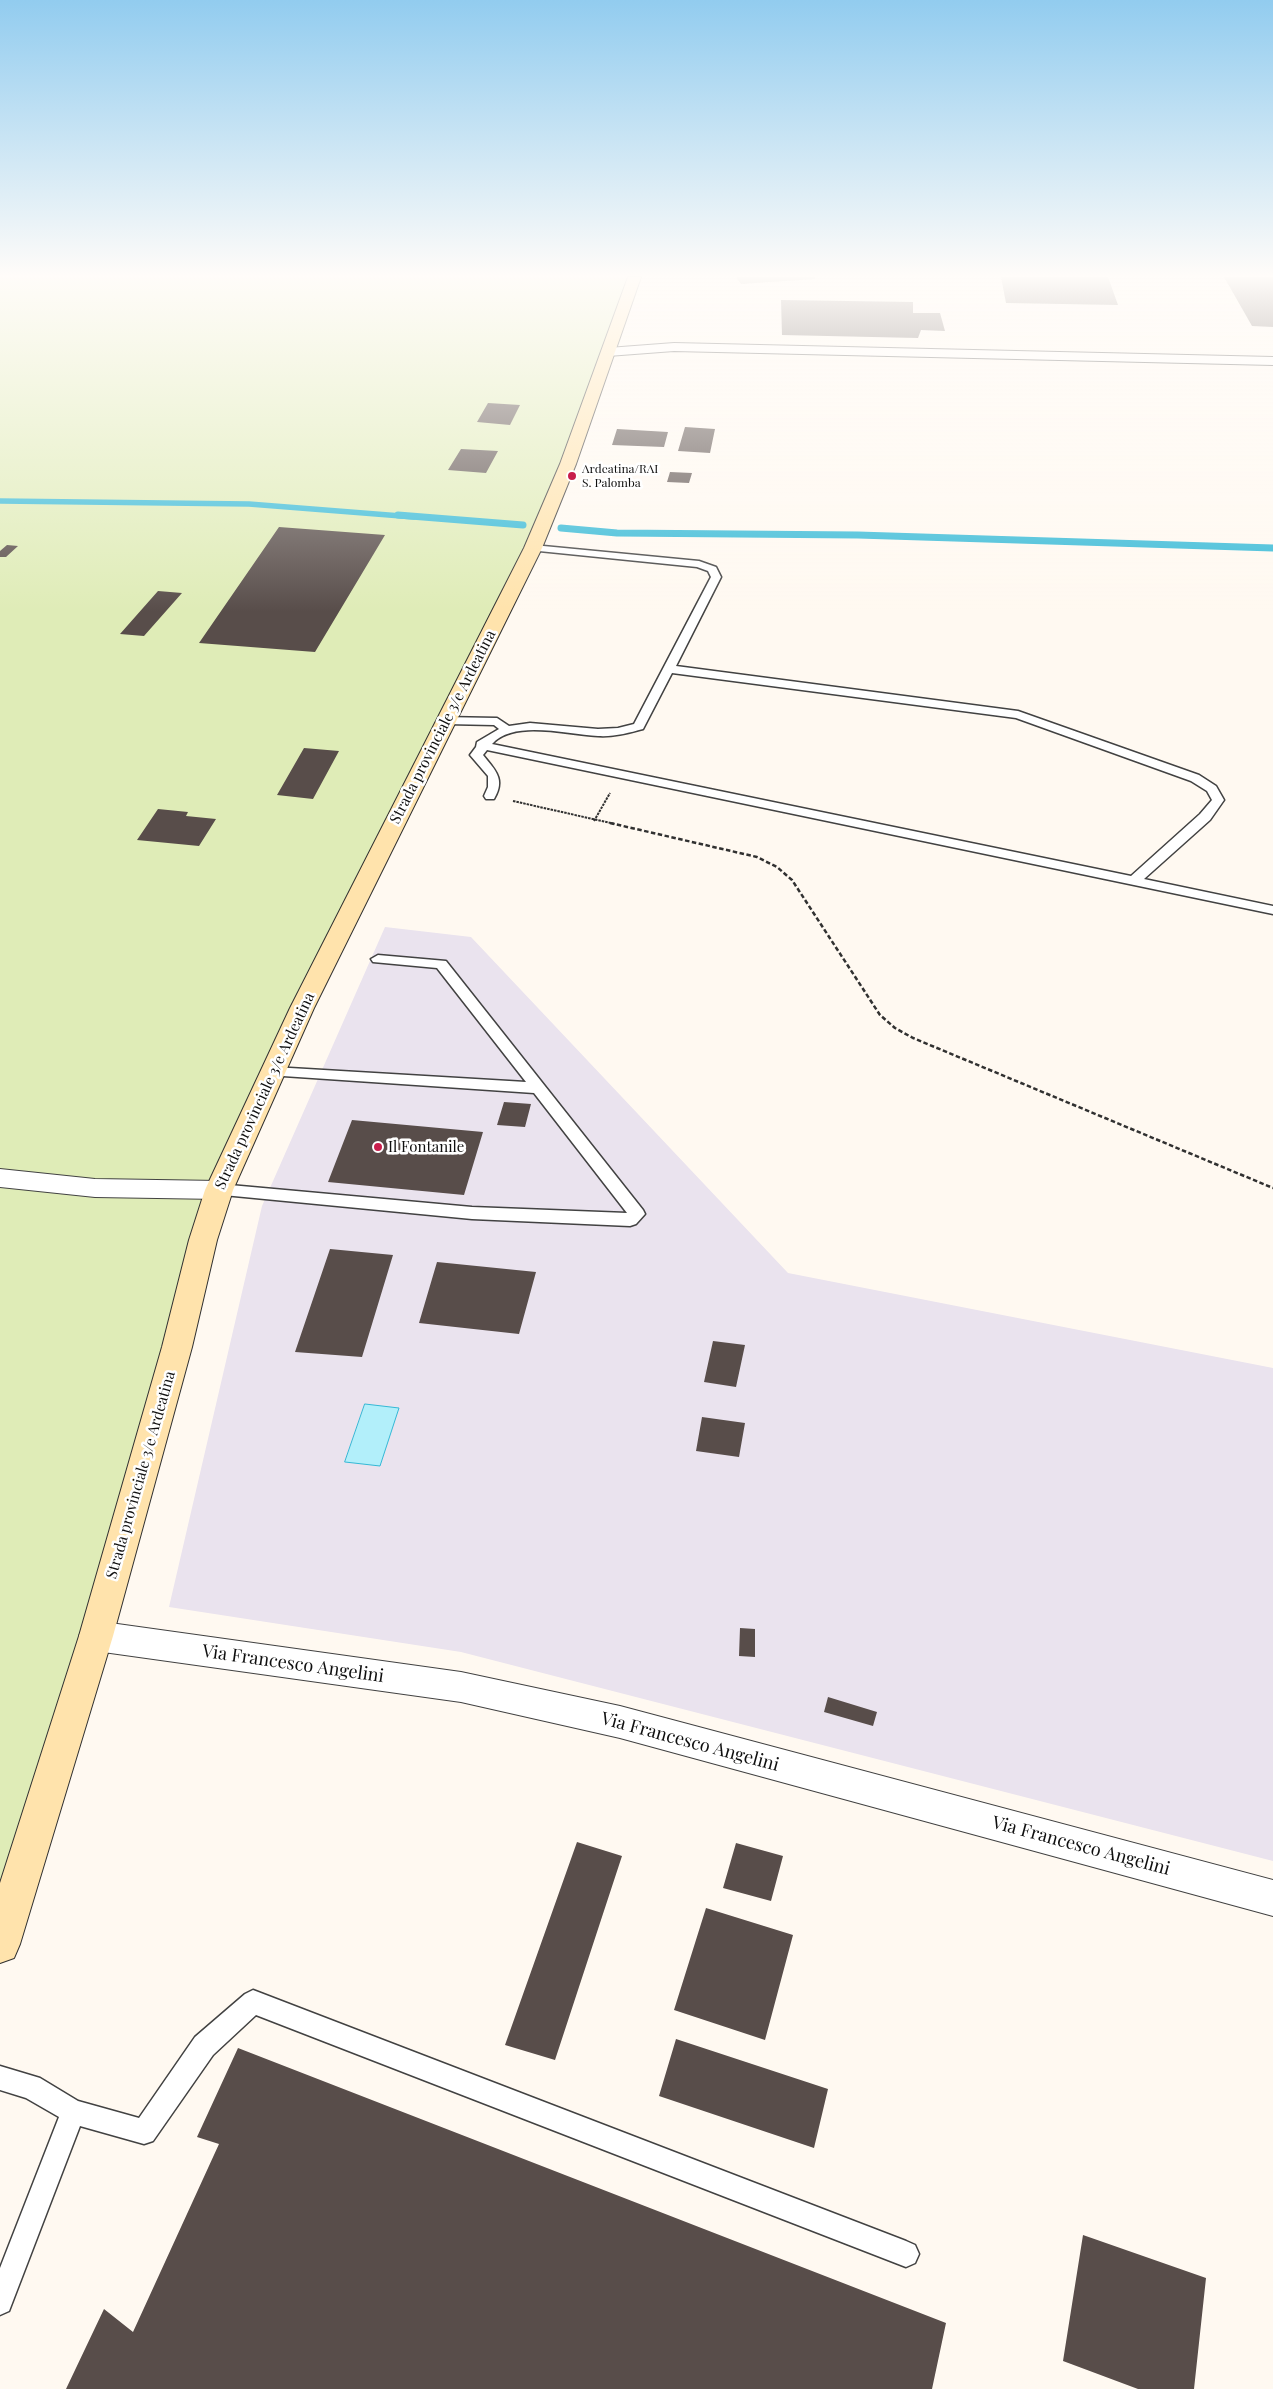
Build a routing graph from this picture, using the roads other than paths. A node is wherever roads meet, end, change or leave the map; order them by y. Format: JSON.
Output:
{"nodes":[{"id":1,"x":595,"y":388,"type":"edge"},
{"id":2,"x":533,"y":548,"type":"junction"},
{"id":3,"x":670,"y":669,"type":"junction"},
{"id":4,"x":446,"y":720,"type":"junction"},
{"id":5,"x":506,"y":728,"type":"junction"},
{"id":6,"x":481,"y":746,"type":"junction"},
{"id":7,"x":490,"y":796,"type":"road end"},
{"id":8,"x":1134,"y":881,"type":"junction"},
{"id":9,"x":1273,"y":910,"type":"edge"},
{"id":10,"x":378,"y":959,"type":"dead end"},
{"id":11,"x":273,"y":1072,"type":"junction"},
{"id":12,"x":539,"y":1088,"type":"junction"},
{"id":13,"x":0,"y":1178,"type":"edge"},
{"id":14,"x":219,"y":1190,"type":"junction"},
{"id":15,"x":96,"y":1636,"type":"junction"},
{"id":16,"x":1273,"y":1898,"type":"edge"},
{"id":17,"x":0,"y":1944,"type":"edge"},
{"id":18,"x":0,"y":2078,"type":"edge"},
{"id":19,"x":73,"y":2112,"type":"junction"},
{"id":20,"x":906,"y":2254,"type":"dead end"},
{"id":21,"x":0,"y":2302,"type":"edge"}],
"edges":[{"from":1,"to":2,"type":"main road","name":"Strada provinciale 3/e Ardeatina"},
{"from":2,"to":3,"type":"lane"},
{"from":2,"to":4,"type":"main road","name":"Strada provinciale 3/e Ardeatina"},
{"from":3,"to":5,"type":"lane"},
{"from":3,"to":8,"type":"lane"},
{"from":4,"to":5,"type":"lane"},
{"from":4,"to":11,"type":"main road","name":"Strada provinciale 3/e Ardeatina"},
{"from":5,"to":6,"type":"lane"},
{"from":6,"to":7,"type":"lane"},
{"from":6,"to":8,"type":"lane"},
{"from":8,"to":9,"type":"lane"},
{"from":10,"to":12,"type":"lane"},
{"from":11,"to":12,"type":"lane"},
{"from":11,"to":14,"type":"main road","name":"Strada provinciale 3/e Ardeatina"},
{"from":12,"to":14,"type":"lane"},
{"from":13,"to":14,"type":"street"},
{"from":14,"to":15,"type":"main road","name":"Strada provinciale 3/e Ardeatina"},
{"from":15,"to":16,"type":"street","name":"Via Francesco Angelini"},
{"from":15,"to":17,"type":"main road","name":"Strada provinciale 3/e Ardeatina"},
{"from":18,"to":19,"type":"lane"},
{"from":19,"to":20,"type":"lane"},
{"from":19,"to":21,"type":"lane"}]}
